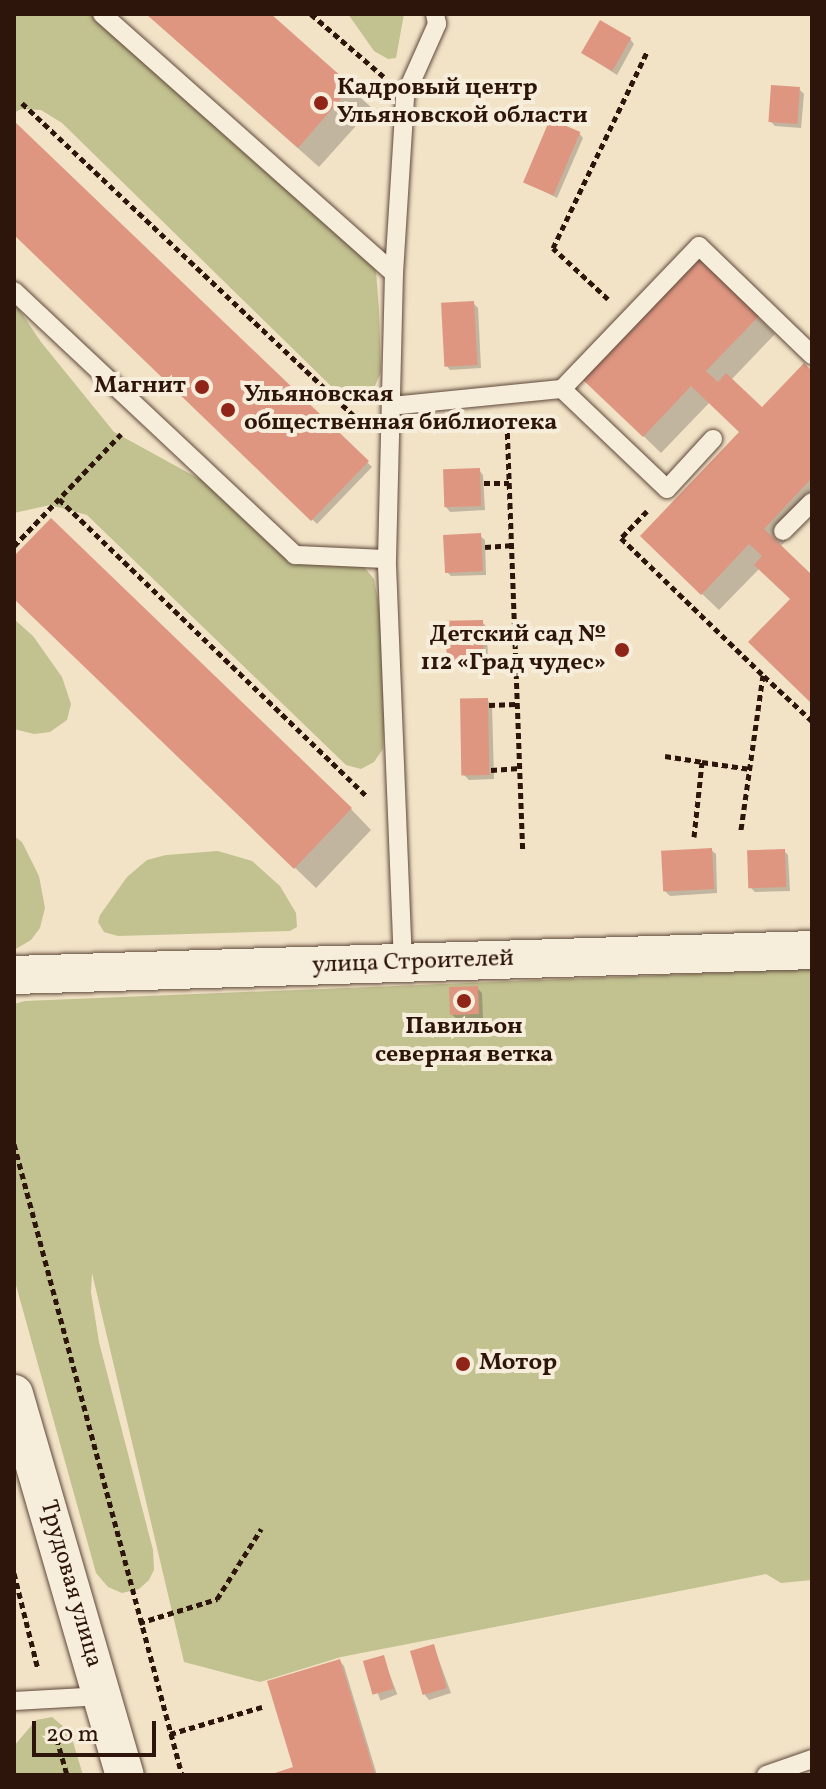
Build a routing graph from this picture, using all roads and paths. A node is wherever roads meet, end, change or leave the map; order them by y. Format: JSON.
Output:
{"nodes":[{"id":1,"x":102,"y":14,"type":"edge"},
{"id":2,"x":311,"y":14,"type":"edge"},
{"id":3,"x":435,"y":14,"type":"edge"},
{"id":4,"x":647,"y":52,"type":"dead end"},
{"id":5,"x":405,"y":96,"type":"junction"},
{"id":6,"x":22,"y":103,"type":"dead end"},
{"id":7,"x":394,"y":273,"type":"junction"},
{"id":8,"x":14,"y":291,"type":"edge"},
{"id":9,"x":629,"y":319,"type":"junction"},
{"id":10,"x":812,"y":355,"type":"edge"},
{"id":11,"x":562,"y":389,"type":"junction"},
{"id":12,"x":506,"y":394,"type":"junction"},
{"id":13,"x":391,"y":406,"type":"junction"},
{"id":14,"x":142,"y":412,"type":"junction"},
{"id":15,"x":713,"y":439,"type":"dead end"},
{"id":16,"x":389,"y":450,"type":"junction"},
{"id":17,"x":484,"y":483,"type":"dead end"},
{"id":18,"x":509,"y":483,"type":"junction"},
{"id":19,"x":667,"y":489,"type":"junction"},
{"id":20,"x":59,"y":499,"type":"junction"},
{"id":21,"x":812,"y":502,"type":"edge"},
{"id":22,"x":783,"y":531,"type":"dead end"},
{"id":23,"x":511,"y":545,"type":"junction"},
{"id":24,"x":14,"y":546,"type":"edge"},
{"id":25,"x":485,"y":547,"type":"dead end"},
{"id":26,"x":387,"y":559,"type":"junction"},
{"id":27,"x":515,"y":636,"type":"junction"},
{"id":28,"x":486,"y":637,"type":"dead end"},
{"id":29,"x":763,"y":675,"type":"junction"},
{"id":30,"x":517,"y":704,"type":"junction"},
{"id":31,"x":489,"y":705,"type":"dead end"},
{"id":32,"x":812,"y":721,"type":"edge"},
{"id":33,"x":665,"y":756,"type":"dead end"},
{"id":34,"x":702,"y":762,"type":"junction"},
{"id":35,"x":520,"y":768,"type":"junction"},
{"id":36,"x":750,"y":769,"type":"junction"},
{"id":37,"x":491,"y":770,"type":"dead end"},
{"id":38,"x":398,"y":826,"type":"junction"},
{"id":39,"x":741,"y":830,"type":"dead end"},
{"id":40,"x":694,"y":837,"type":"dead end"},
{"id":41,"x":523,"y":850,"type":"dead end"},
{"id":42,"x":812,"y":950,"type":"edge"},
{"id":43,"x":403,"y":964,"type":"junction"},
{"id":44,"x":14,"y":975,"type":"edge"},
{"id":45,"x":14,"y":1144,"type":"edge"},
{"id":46,"x":14,"y":1394,"type":"edge"},
{"id":47,"x":261,"y":1529,"type":"dead end"},
{"id":48,"x":14,"y":1573,"type":"edge"},
{"id":49,"x":139,"y":1623,"type":"junction"},
{"id":50,"x":103,"y":1696,"type":"junction"},
{"id":51,"x":46,"y":1699,"type":"junction"},
{"id":52,"x":14,"y":1701,"type":"edge"},
{"id":53,"x":262,"y":1707,"type":"dead end"},
{"id":54,"x":170,"y":1734,"type":"junction"},
{"id":55,"x":812,"y":1759,"type":"edge"},
{"id":56,"x":67,"y":1775,"type":"edge"},
{"id":57,"x":125,"y":1775,"type":"edge"},
{"id":58,"x":182,"y":1775,"type":"edge"},
{"id":59,"x":766,"y":1775,"type":"edge"}],
"edges":[{"from":1,"to":7,"type":"lane"},
{"from":2,"to":5,"type":"path"},
{"from":3,"to":5,"type":"lane"},
{"from":4,"to":9,"type":"path"},
{"from":5,"to":7,"type":"lane"},
{"from":6,"to":16,"type":"path"},
{"from":7,"to":13,"type":"lane"},
{"from":8,"to":14,"type":"lane"},
{"from":9,"to":10,"type":"lane"},
{"from":9,"to":11,"type":"lane"},
{"from":11,"to":12,"type":"lane"},
{"from":11,"to":19,"type":"lane"},
{"from":12,"to":13,"type":"lane"},
{"from":12,"to":18,"type":"path"},
{"from":13,"to":16,"type":"lane"},
{"from":14,"to":20,"type":"path"},
{"from":14,"to":26,"type":"lane"},
{"from":15,"to":19,"type":"lane"},
{"from":16,"to":26,"type":"lane"},
{"from":17,"to":18,"type":"path"},
{"from":18,"to":23,"type":"path"},
{"from":19,"to":29,"type":"path"},
{"from":20,"to":24,"type":"path"},
{"from":20,"to":38,"type":"path"},
{"from":21,"to":22,"type":"lane"},
{"from":23,"to":25,"type":"path"},
{"from":23,"to":27,"type":"path"},
{"from":26,"to":38,"type":"lane"},
{"from":27,"to":28,"type":"path"},
{"from":27,"to":30,"type":"path"},
{"from":29,"to":32,"type":"path"},
{"from":29,"to":36,"type":"path"},
{"from":30,"to":31,"type":"path"},
{"from":30,"to":35,"type":"path"},
{"from":33,"to":34,"type":"path"},
{"from":34,"to":36,"type":"path"},
{"from":34,"to":40,"type":"path"},
{"from":35,"to":37,"type":"path"},
{"from":35,"to":41,"type":"path"},
{"from":36,"to":39,"type":"path"},
{"from":38,"to":43,"type":"lane"},
{"from":42,"to":43,"type":"street","name":"улица Строителей"},
{"from":43,"to":44,"type":"street","name":"улица Строителей"},
{"from":45,"to":49,"type":"path"},
{"from":46,"to":50,"type":"street","name":"Трудовая улица"},
{"from":47,"to":49,"type":"path"},
{"from":48,"to":51,"type":"path"},
{"from":49,"to":54,"type":"path"},
{"from":50,"to":51,"type":"lane"},
{"from":50,"to":57,"type":"street","name":"Трудовая улица"},
{"from":51,"to":52,"type":"lane"},
{"from":51,"to":56,"type":"path"},
{"from":53,"to":54,"type":"path"},
{"from":54,"to":58,"type":"path"},
{"from":55,"to":59,"type":"lane"}]}
